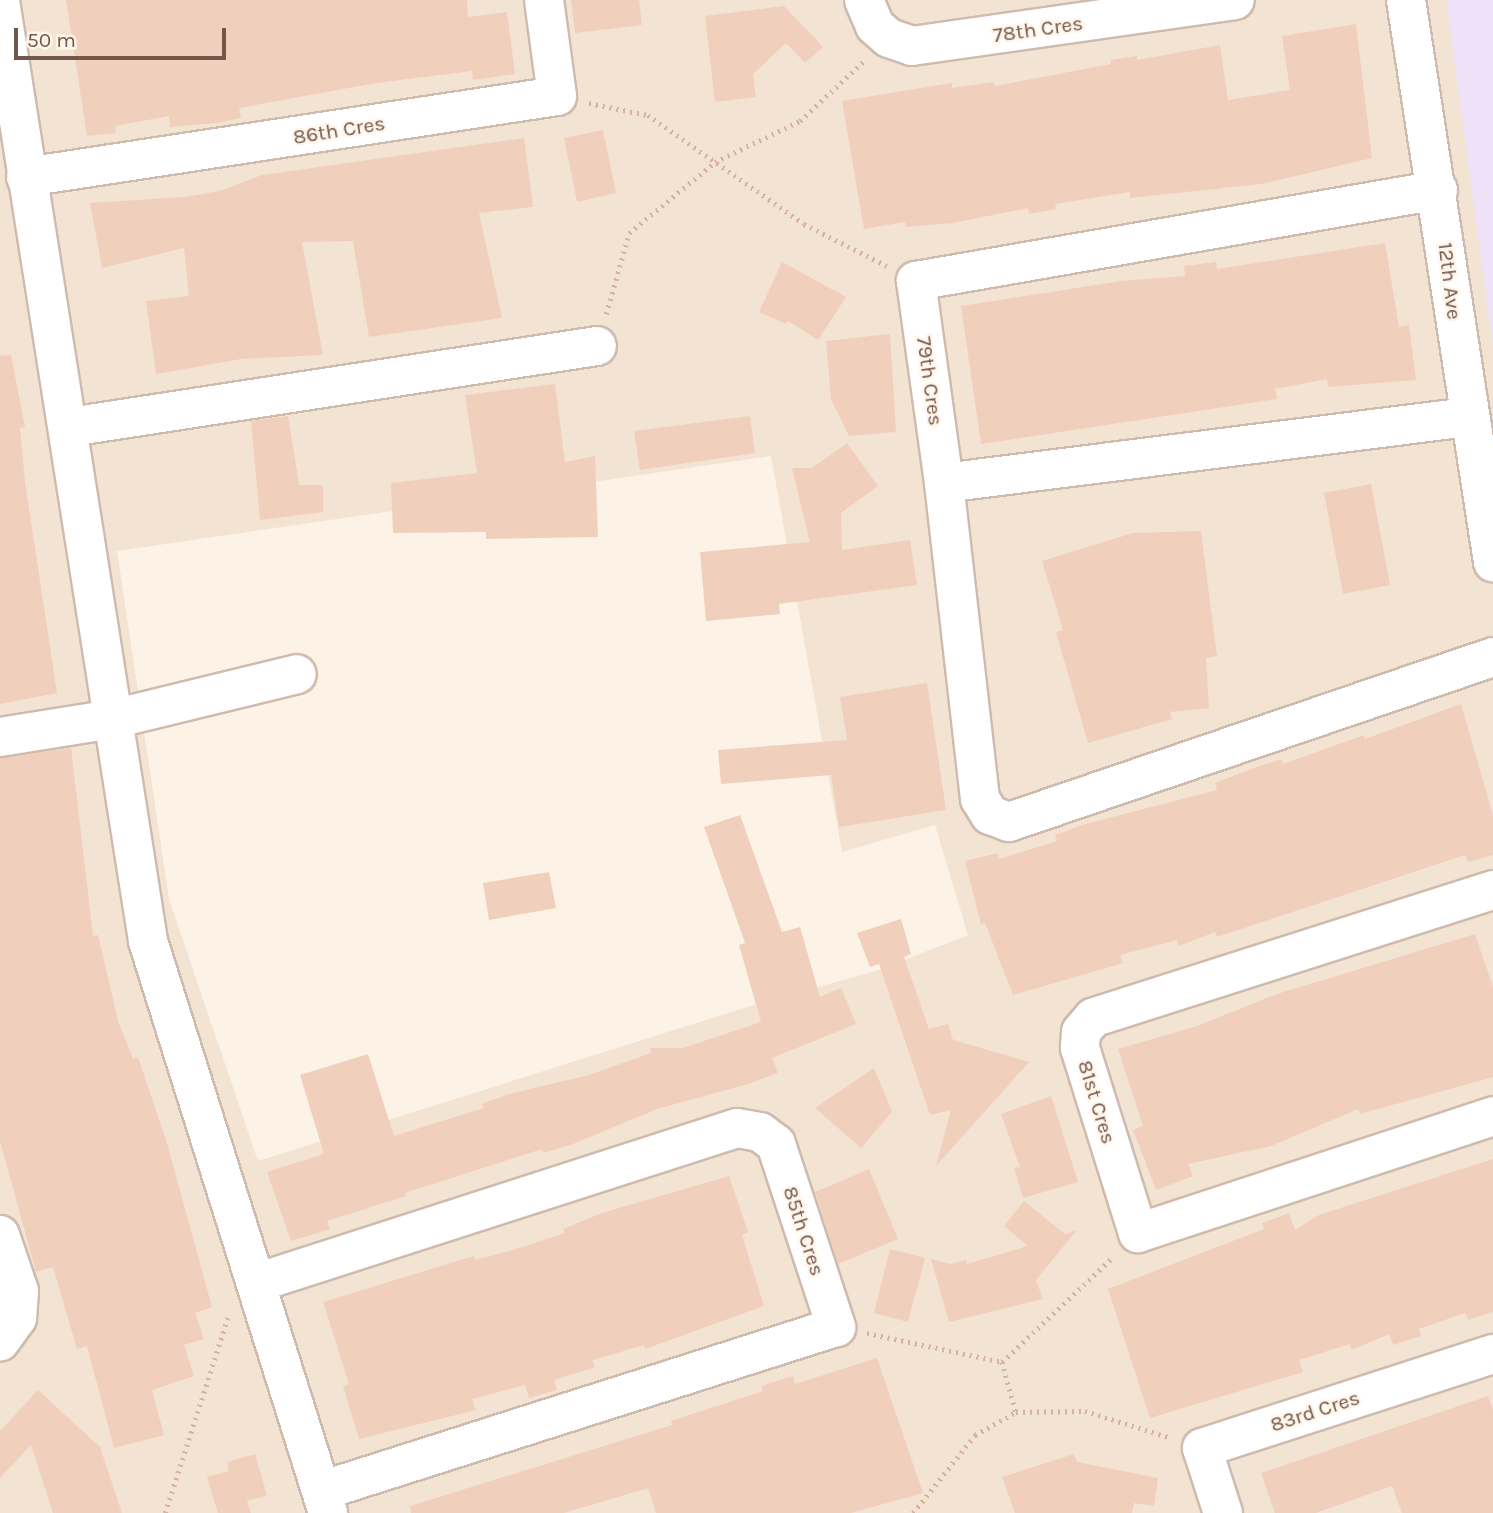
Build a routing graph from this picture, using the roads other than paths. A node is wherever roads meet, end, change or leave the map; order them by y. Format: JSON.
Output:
{"nodes":[{"id":1,"x":544,"y":0,"type":"edge"},
{"id":2,"x":864,"y":0,"type":"edge"},
{"id":3,"x":1235,"y":0,"type":"edge"},
{"id":4,"x":1406,"y":0,"type":"edge"},
{"id":5,"x":0,"y":1,"type":"edge"},
{"id":6,"x":26,"y":177,"type":"junction"},
{"id":7,"x":1438,"y":190,"type":"junction"},
{"id":8,"x":597,"y":346,"type":"road end"},
{"id":9,"x":1468,"y":417,"type":"junction"},
{"id":10,"x":70,"y":427,"type":"junction"},
{"id":11,"x":944,"y":483,"type":"junction"},
{"id":12,"x":1493,"y":562,"type":"edge"},
{"id":13,"x":1493,"y":657,"type":"edge"},
{"id":14,"x":297,"y":674,"type":"dead end"},
{"id":15,"x":113,"y":719,"type":"junction"},
{"id":16,"x":0,"y":737,"type":"edge"},
{"id":17,"x":1493,"y":890,"type":"edge"},
{"id":18,"x":1493,"y":1116,"type":"edge"},
{"id":19,"x":0,"y":1235,"type":"edge"},
{"id":20,"x":256,"y":1283,"type":"junction"},
{"id":21,"x":0,"y":1341,"type":"edge"},
{"id":22,"x":1493,"y":1354,"type":"edge"},
{"id":23,"x":325,"y":1502,"type":"edge"},
{"id":24,"x":1223,"y":1513,"type":"edge"}],
"edges":[{"from":1,"to":6,"type":"street","name":"86th Cres"},
{"from":2,"to":3,"type":"street","name":"78th Cres"},
{"from":4,"to":7,"type":"street","name":"12th Ave"},
{"from":5,"to":6,"type":"street"},
{"from":6,"to":10,"type":"street"},
{"from":7,"to":9,"type":"street","name":"12th Ave"},
{"from":7,"to":11,"type":"street","name":"79th Cres"},
{"from":8,"to":10,"type":"street"},
{"from":9,"to":11,"type":"street"},
{"from":9,"to":12,"type":"street","name":"12th Ave"},
{"from":10,"to":15,"type":"street"},
{"from":11,"to":13,"type":"street","name":"79th Cres"},
{"from":14,"to":15,"type":"street"},
{"from":15,"to":16,"type":"street"},
{"from":15,"to":20,"type":"street"},
{"from":17,"to":18,"type":"street","name":"81st Cres"},
{"from":19,"to":21,"type":"street"},
{"from":20,"to":23,"type":"street"},
{"from":20,"to":23,"type":"street","name":"85th Cres"},
{"from":22,"to":24,"type":"street","name":"83rd Cres"}]}
